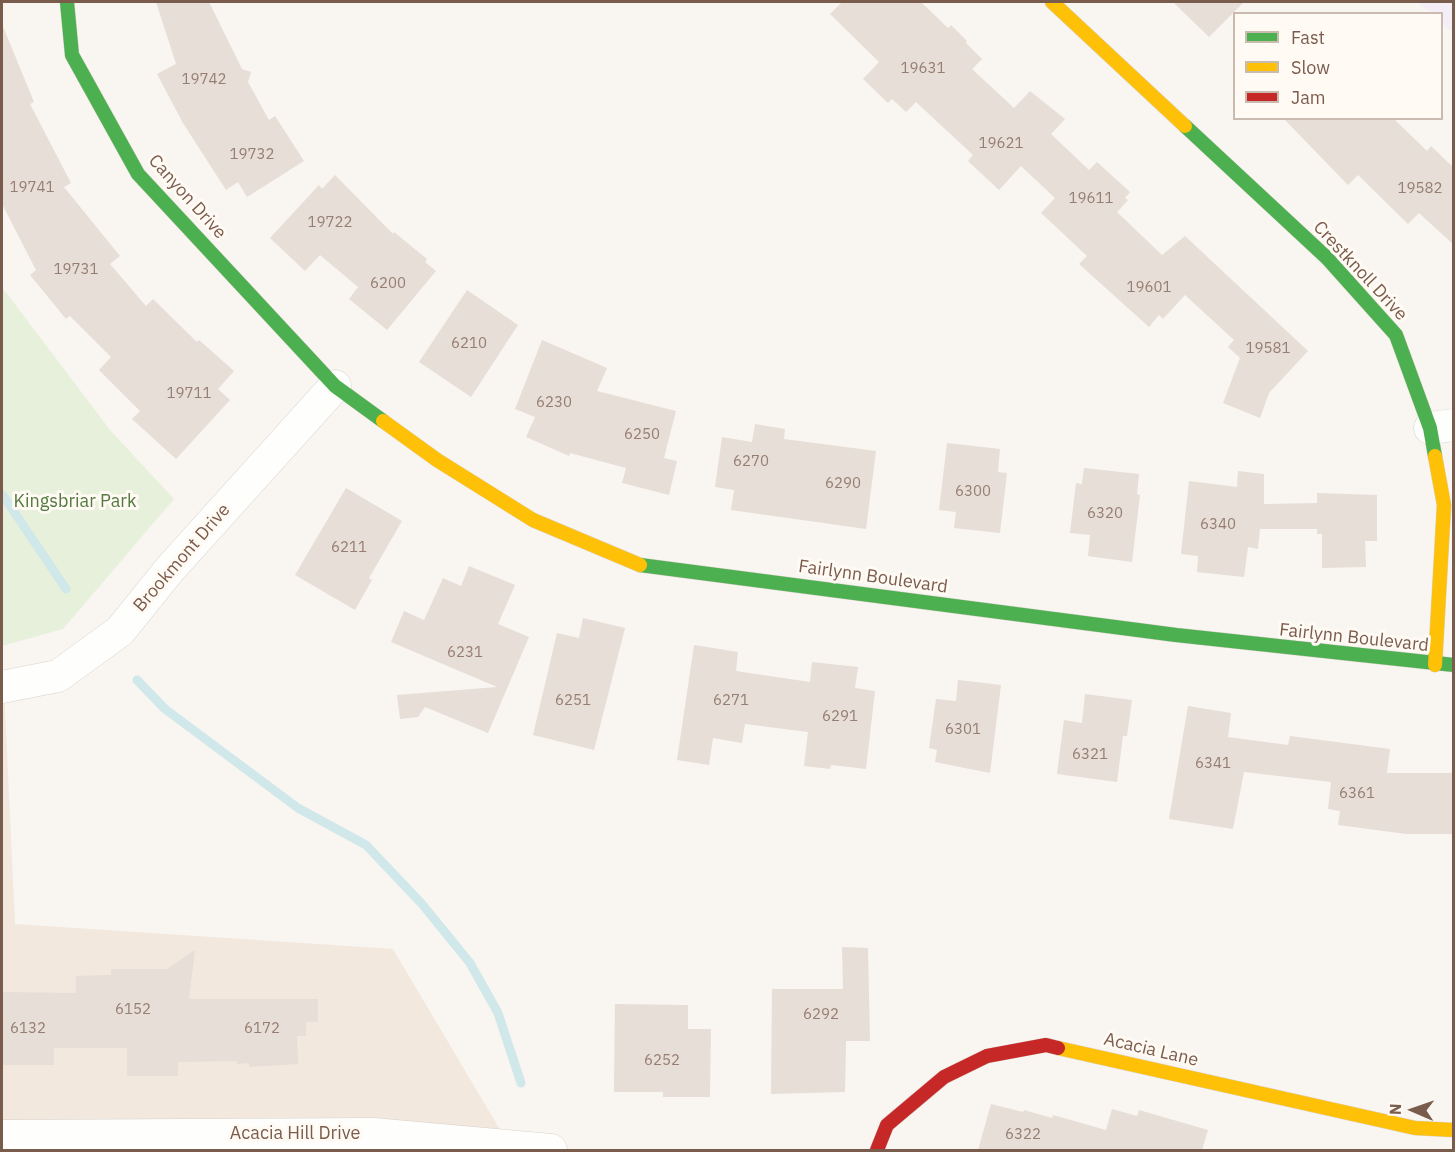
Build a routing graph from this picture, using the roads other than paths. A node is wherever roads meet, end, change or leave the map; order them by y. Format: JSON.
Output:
{"nodes":[{"id":1,"x":67,"y":2,"type":"edge"},
{"id":2,"x":1052,"y":2,"type":"edge"},
{"id":3,"x":335,"y":386,"type":"junction"},
{"id":4,"x":1442,"y":426,"type":"edge"},
{"id":5,"x":1435,"y":665,"type":"junction"},
{"id":6,"x":1454,"y":665,"type":"edge"},
{"id":7,"x":2,"y":687,"type":"edge"},
{"id":8,"x":1454,"y":1130,"type":"edge"},
{"id":9,"x":2,"y":1136,"type":"edge"},
{"id":10,"x":541,"y":1149,"type":"edge"},
{"id":11,"x":876,"y":1150,"type":"edge"}],
"edges":[{"from":1,"to":3,"type":"street","name":"Canyon Drive"},
{"from":2,"to":4,"type":"street","name":"Crestknoll Drive"},
{"from":3,"to":5,"type":"street","name":"Fairlynn Boulevard"},
{"from":3,"to":7,"type":"street","name":"Brookmont Drive"},
{"from":4,"to":5,"type":"street","name":"Crestknoll Drive"},
{"from":5,"to":6,"type":"street","name":"Fairlynn Boulevard"},
{"from":8,"to":11,"type":"street","name":"Acacia Lane"},
{"from":9,"to":10,"type":"street","name":"Acacia Hill Drive"}]}
